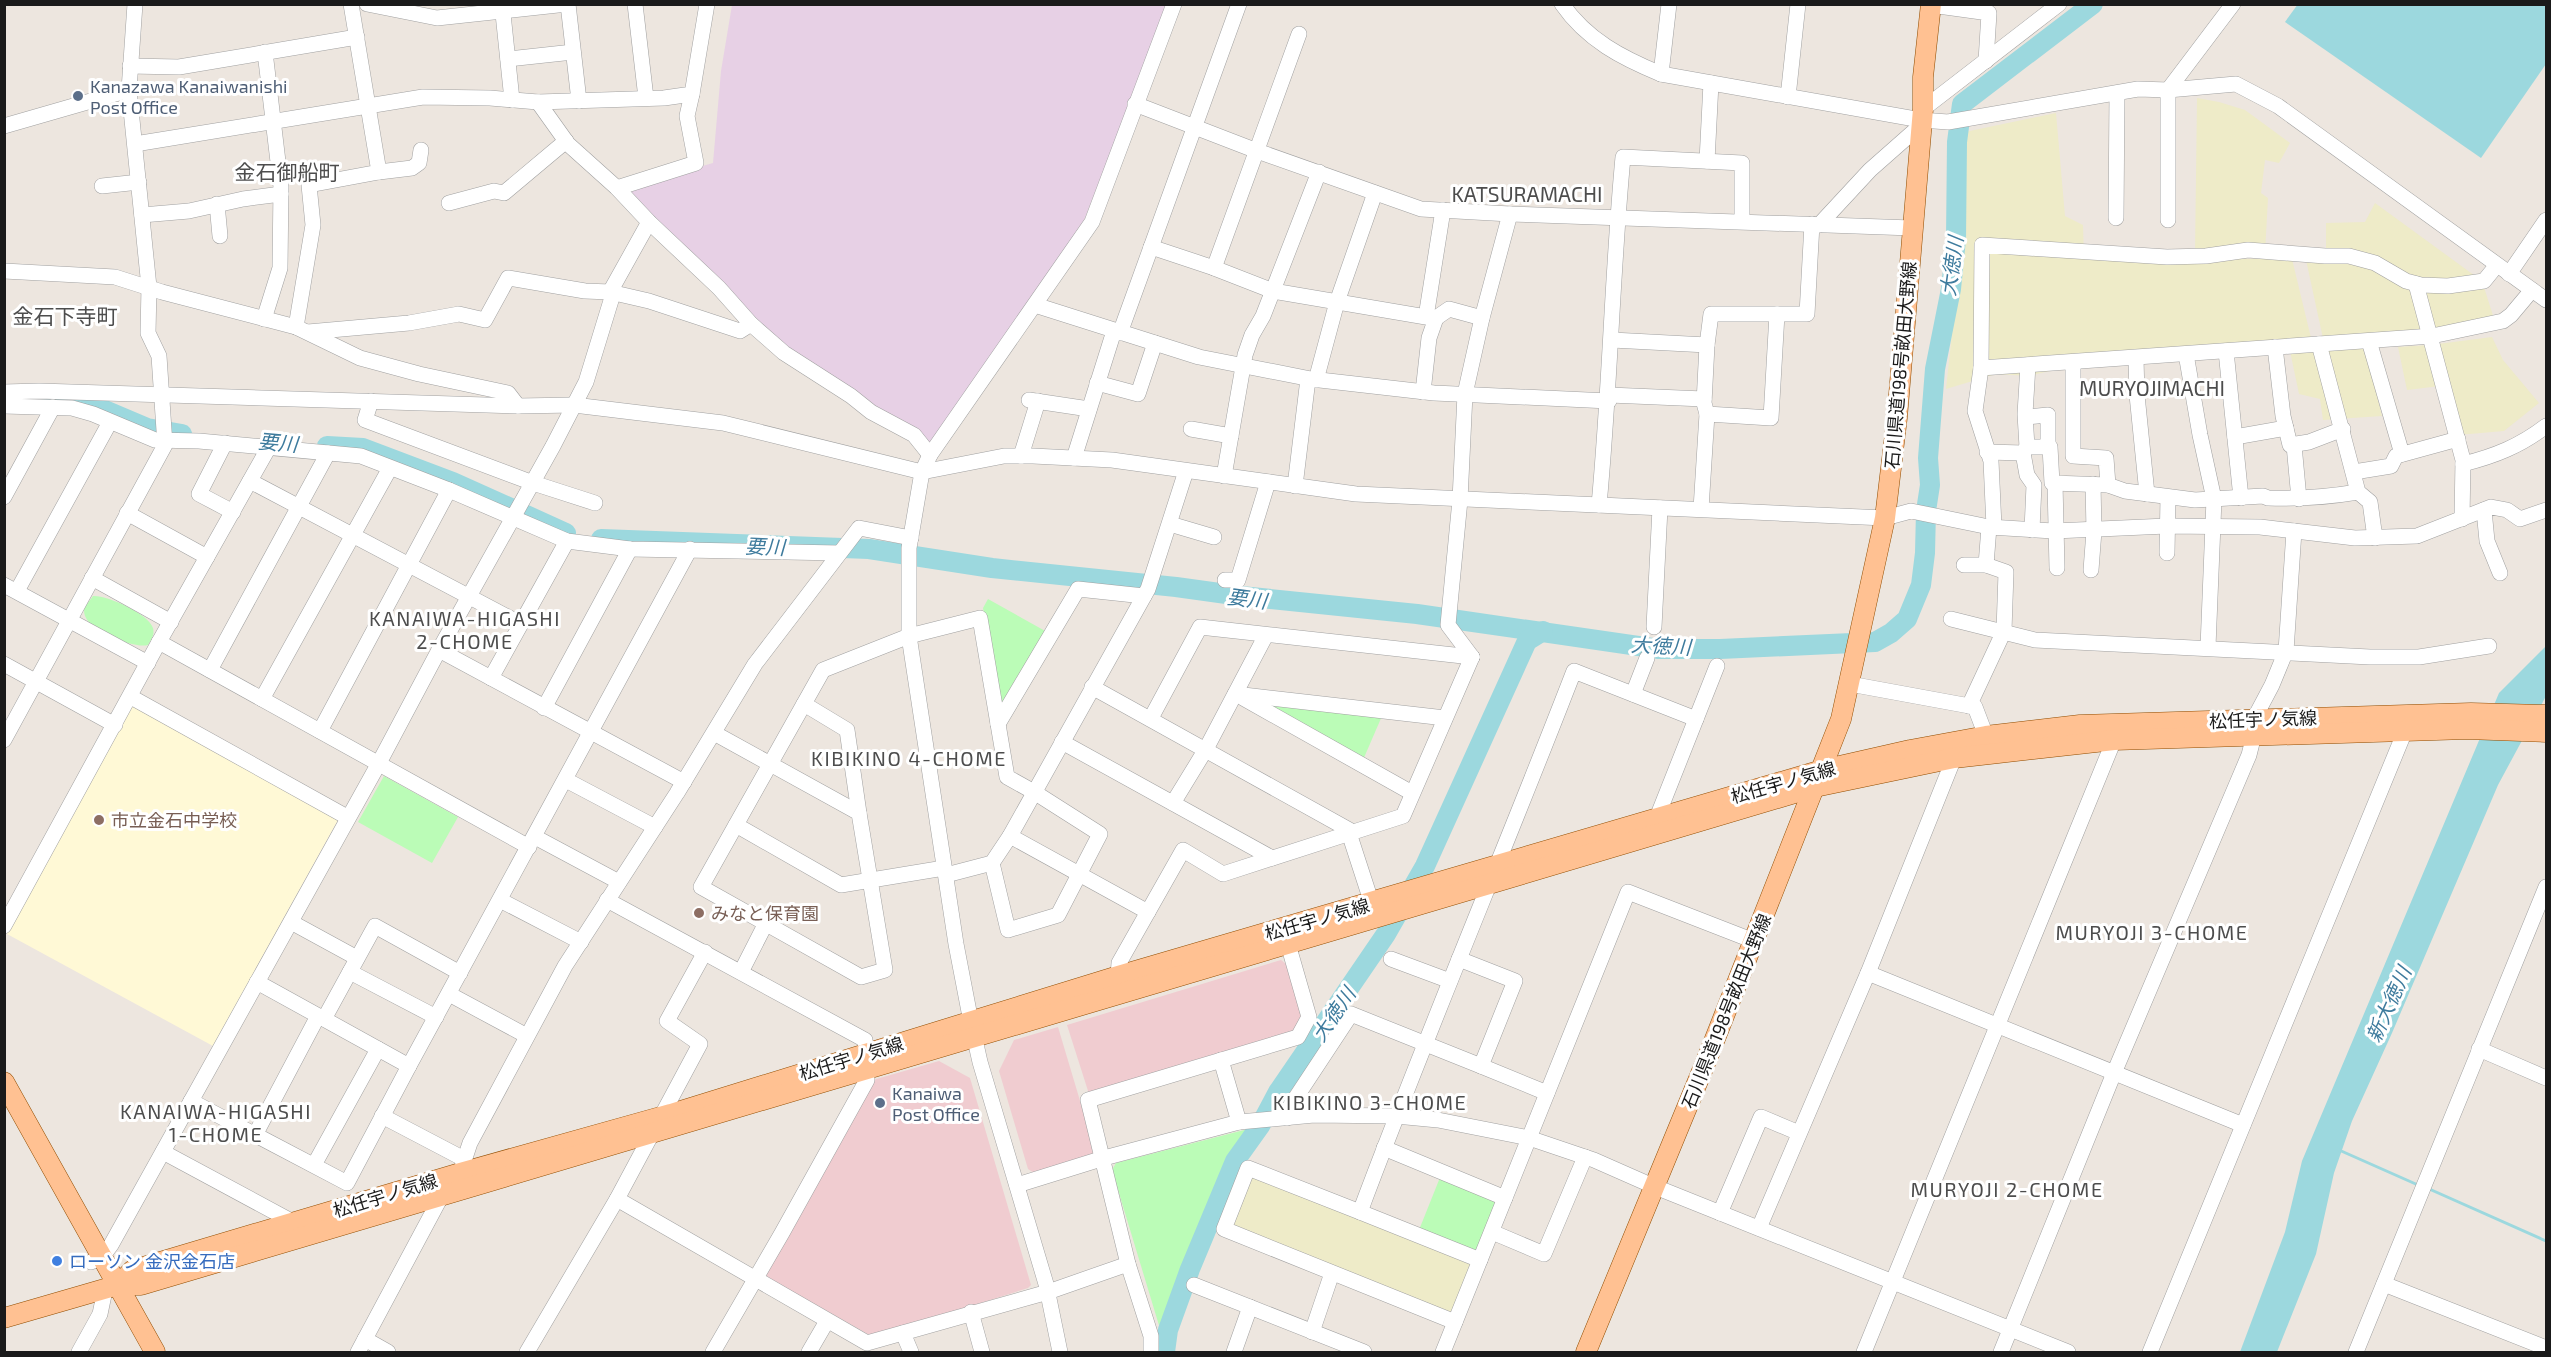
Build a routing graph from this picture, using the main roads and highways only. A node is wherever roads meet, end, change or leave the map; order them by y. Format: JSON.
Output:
{"nodes":[{"id":1,"x":1931,"y":5,"type":"edge"},
{"id":2,"x":2469,"y":721,"type":"junction"},
{"id":3,"x":2542,"y":723,"type":"edge"},
{"id":4,"x":2254,"y":727,"type":"junction"},
{"id":5,"x":1818,"y":779,"type":"junction"},
{"id":6,"x":1449,"y":888,"type":"junction"},
{"id":7,"x":1374,"y":910,"type":"junction"},
{"id":8,"x":973,"y":1030,"type":"junction"},
{"id":9,"x":867,"y":1061,"type":"junction"},
{"id":10,"x":4,"y":1082,"type":"edge"},
{"id":11,"x":4,"y":1102,"type":"edge"},
{"id":12,"x":296,"y":1230,"type":"junction"},
{"id":13,"x":96,"y":1259,"type":"junction"},
{"id":14,"x":112,"y":1287,"type":"junction"},
{"id":15,"x":4,"y":1318,"type":"edge"},
{"id":16,"x":141,"y":1353,"type":"edge"},
{"id":17,"x":155,"y":1353,"type":"edge"},
{"id":18,"x":1586,"y":1353,"type":"edge"}],
"edges":[{"from":1,"to":5,"type":"main road","name":"石川県道198号畝田大野線"},
{"from":2,"to":3,"type":"main road","name":"松任宇ノ気線"},
{"from":2,"to":4,"type":"main road","name":"松任宇ノ気線"},
{"from":2,"to":4,"type":"main road","name":"松任宇ノ気線"},
{"from":4,"to":5,"type":"main road","name":"松任宇ノ気線"},
{"from":4,"to":5,"type":"main road","name":"松任宇ノ気線"},
{"from":5,"to":6,"type":"main road","name":"松任宇ノ気線"},
{"from":5,"to":6,"type":"main road","name":"松任宇ノ気線"},
{"from":5,"to":18,"type":"main road","name":"石川県道198号畝田大野線"},
{"from":6,"to":7,"type":"main road","name":"松任宇ノ気線"},
{"from":7,"to":8,"type":"main road","name":"松任宇ノ気線"},
{"from":7,"to":8,"type":"main road","name":"松任宇ノ気線"},
{"from":8,"to":9,"type":"main road","name":"松任宇ノ気線"},
{"from":9,"to":12,"type":"main road","name":"松任宇ノ気線"},
{"from":9,"to":12,"type":"main road","name":"松任宇ノ気線"},
{"from":10,"to":13,"type":"main road"},
{"from":11,"to":13,"type":"main road"},
{"from":12,"to":14,"type":"main road","name":"松任宇ノ気線"},
{"from":13,"to":14,"type":"main road"},
{"from":14,"to":15,"type":"main road","name":"松任宇ノ気線"},
{"from":14,"to":16,"type":"main road"},
{"from":14,"to":17,"type":"main road"}]}
